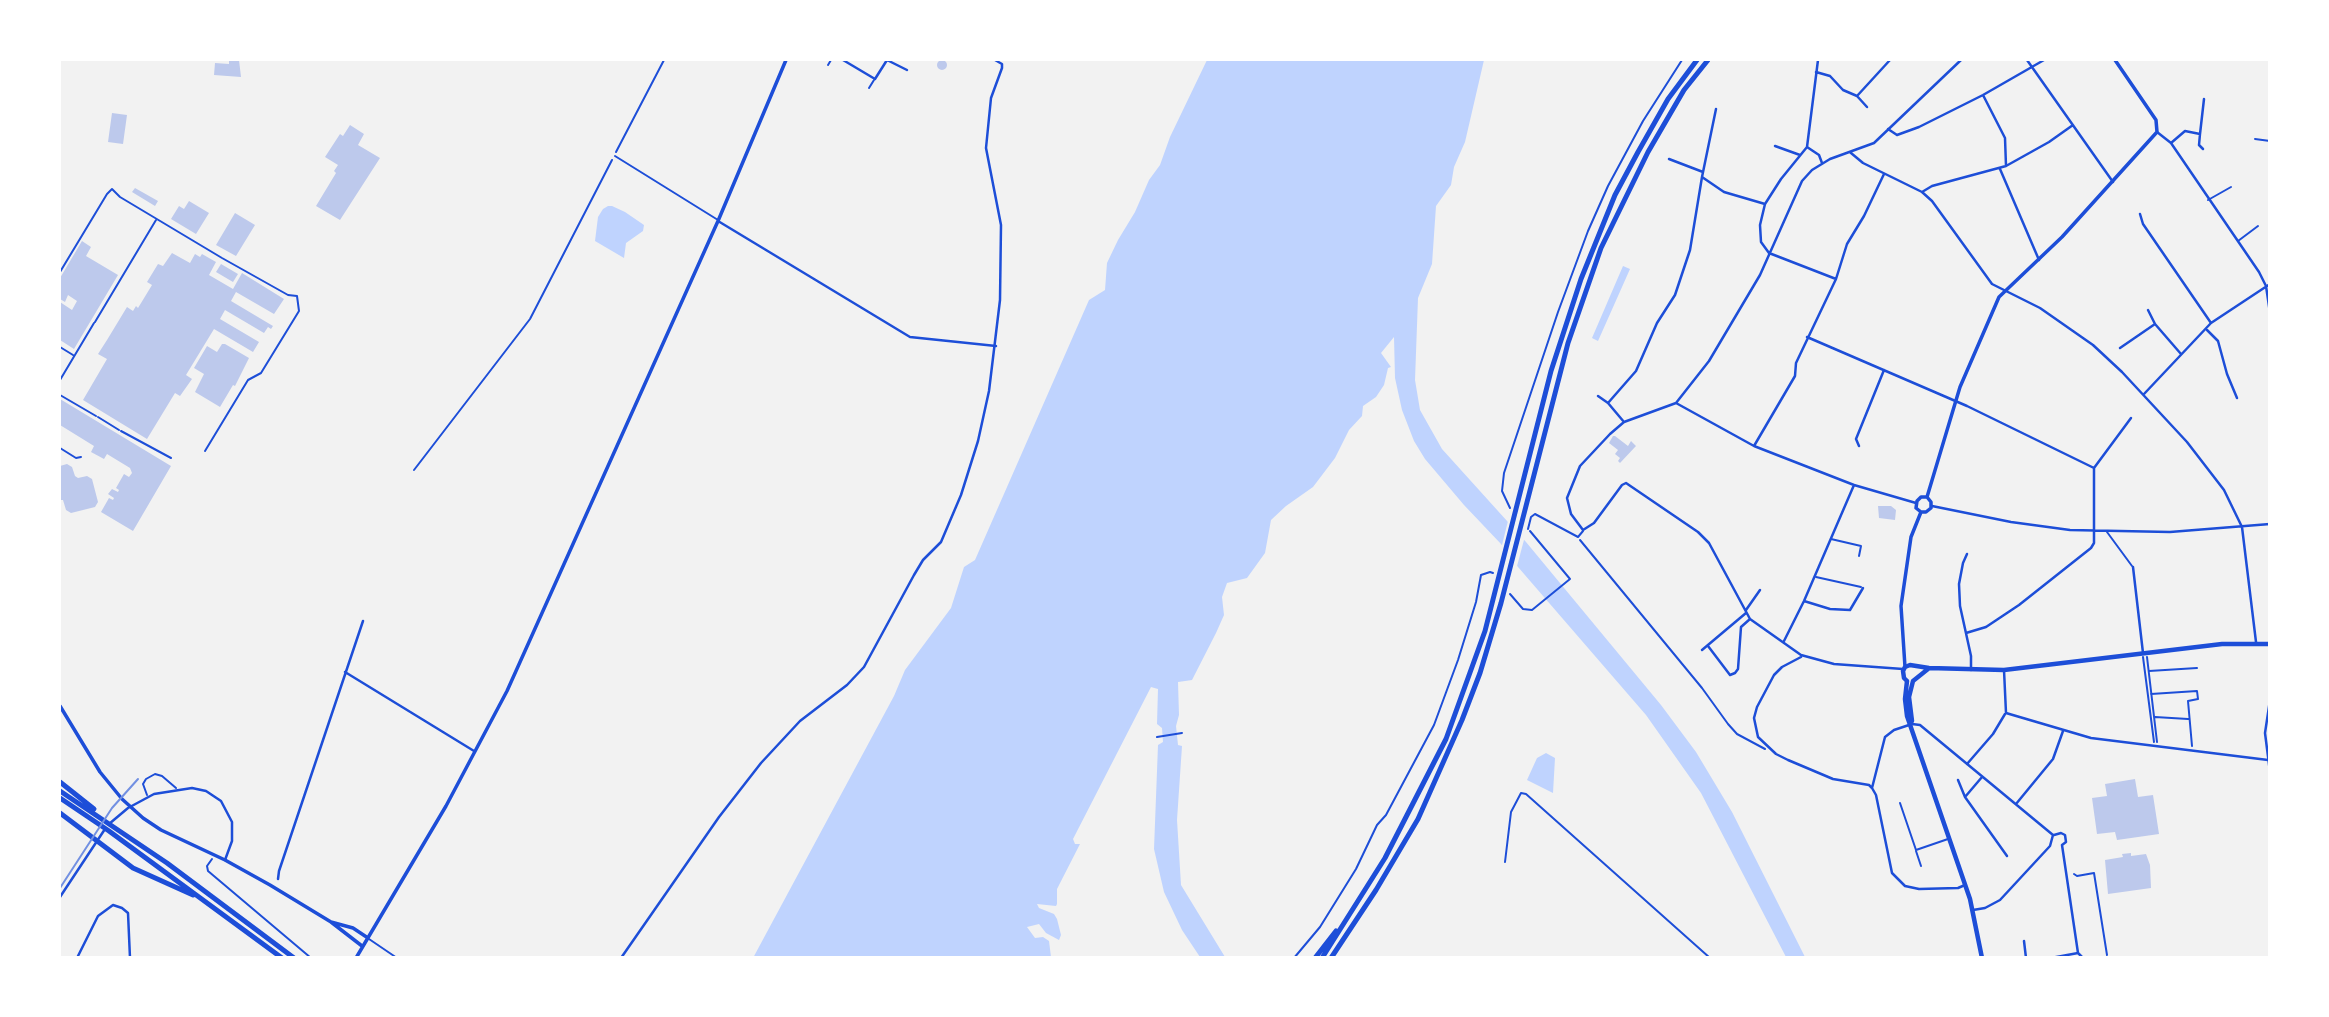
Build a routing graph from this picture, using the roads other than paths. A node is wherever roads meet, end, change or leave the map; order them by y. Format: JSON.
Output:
{"nodes":[{"id":1,"x":786,"y":60,"type":"edge"},
{"id":2,"x":831,"y":60,"type":"edge"},
{"id":3,"x":843,"y":60,"type":"edge"},
{"id":4,"x":887,"y":60,"type":"edge"},
{"id":5,"x":995,"y":60,"type":"edge"},
{"id":6,"x":1697,"y":60,"type":"edge"},
{"id":7,"x":1708,"y":60,"type":"edge"},
{"id":8,"x":1818,"y":60,"type":"edge"},
{"id":9,"x":1890,"y":60,"type":"edge"},
{"id":10,"x":1961,"y":60,"type":"edge"},
{"id":11,"x":2026,"y":60,"type":"edge"},
{"id":12,"x":2044,"y":60,"type":"edge"},
{"id":13,"x":2115,"y":60,"type":"edge"},
{"id":14,"x":828,"y":65,"type":"dead end"},
{"id":15,"x":2032,"y":66,"type":"junction"},
{"id":16,"x":907,"y":70,"type":"dead end"},
{"id":17,"x":1816,"y":72,"type":"junction"},
{"id":18,"x":875,"y":79,"type":"junction"},
{"id":19,"x":869,"y":88,"type":"dead end"},
{"id":20,"x":1983,"y":95,"type":"junction"},
{"id":21,"x":1857,"y":96,"type":"junction"},
{"id":22,"x":2204,"y":99,"type":"dead end"},
{"id":23,"x":1867,"y":107,"type":"dead end"},
{"id":24,"x":1716,"y":109,"type":"dead end"},
{"id":25,"x":2207,"y":116,"type":"dead end"},
{"id":26,"x":2202,"y":119,"type":"junction"},
{"id":27,"x":2073,"y":125,"type":"junction"},
{"id":28,"x":1888,"y":129,"type":"junction"},
{"id":29,"x":2157,"y":132,"type":"junction"},
{"id":30,"x":2200,"y":134,"type":"junction"},
{"id":31,"x":2255,"y":139,"type":"dead end"},
{"id":32,"x":2270,"y":141,"type":"edge"},
{"id":33,"x":2171,"y":143,"type":"junction"},
{"id":34,"x":1774,"y":146,"type":"dead end"},
{"id":35,"x":1807,"y":147,"type":"junction"},
{"id":36,"x":2203,"y":149,"type":"dead end"},
{"id":37,"x":1851,"y":153,"type":"junction"},
{"id":38,"x":1800,"y":155,"type":"junction"},
{"id":39,"x":615,"y":156,"type":"road end"},
{"id":40,"x":1669,"y":159,"type":"dead end"},
{"id":41,"x":1822,"y":163,"type":"junction"},
{"id":42,"x":2006,"y":166,"type":"junction"},
{"id":43,"x":2000,"y":169,"type":"junction"},
{"id":44,"x":1702,"y":174,"type":"junction"},
{"id":45,"x":1884,"y":174,"type":"junction"},
{"id":46,"x":2113,"y":182,"type":"junction"},
{"id":47,"x":2231,"y":187,"type":"dead end"},
{"id":48,"x":1922,"y":192,"type":"junction"},
{"id":49,"x":2208,"y":200,"type":"junction"},
{"id":50,"x":1765,"y":204,"type":"junction"},
{"id":51,"x":2140,"y":214,"type":"dead end"},
{"id":52,"x":156,"y":219,"type":"junction"},
{"id":53,"x":718,"y":220,"type":"junction"},
{"id":54,"x":2258,"y":226,"type":"dead end"},
{"id":55,"x":2237,"y":241,"type":"junction"},
{"id":56,"x":1769,"y":253,"type":"junction"},
{"id":57,"x":2039,"y":260,"type":"junction"},
{"id":58,"x":60,"y":272,"type":"edge"},
{"id":59,"x":1836,"y":279,"type":"junction"},
{"id":60,"x":2268,"y":285,"type":"edge"},
{"id":61,"x":2005,"y":290,"type":"junction"},
{"id":62,"x":2148,"y":310,"type":"dead end"},
{"id":63,"x":2270,"y":313,"type":"edge"},
{"id":64,"x":2211,"y":323,"type":"junction"},
{"id":65,"x":2155,"y":324,"type":"junction"},
{"id":66,"x":2207,"y":330,"type":"junction"},
{"id":67,"x":1807,"y":337,"type":"junction"},
{"id":68,"x":996,"y":346,"type":"junction"},
{"id":69,"x":60,"y":347,"type":"edge"},
{"id":70,"x":2120,"y":348,"type":"dead end"},
{"id":71,"x":2181,"y":354,"type":"junction"},
{"id":72,"x":74,"y":356,"type":"junction"},
{"id":73,"x":1884,"y":370,"type":"junction"},
{"id":74,"x":60,"y":380,"type":"edge"},
{"id":75,"x":60,"y":395,"type":"edge"},
{"id":76,"x":2143,"y":395,"type":"junction"},
{"id":77,"x":1598,"y":396,"type":"dead end"},
{"id":78,"x":2237,"y":398,"type":"dead end"},
{"id":79,"x":1955,"y":401,"type":"junction"},
{"id":80,"x":1608,"y":403,"type":"junction"},
{"id":81,"x":1676,"y":403,"type":"junction"},
{"id":82,"x":2131,"y":418,"type":"dead end"},
{"id":83,"x":1624,"y":422,"type":"junction"},
{"id":84,"x":1754,"y":446,"type":"junction"},
{"id":85,"x":1859,"y":446,"type":"dead end"},
{"id":86,"x":60,"y":448,"type":"edge"},
{"id":87,"x":205,"y":451,"type":"dead end"},
{"id":88,"x":81,"y":457,"type":"dead end"},
{"id":89,"x":172,"y":458,"type":"dead end"},
{"id":90,"x":2094,"y":468,"type":"junction"},
{"id":91,"x":1854,"y":485,"type":"junction"},
{"id":92,"x":1927,"y":497,"type":"junction"},
{"id":93,"x":1916,"y":503,"type":"junction"},
{"id":94,"x":1932,"y":506,"type":"junction"},
{"id":95,"x":1921,"y":512,"type":"junction"},
{"id":96,"x":2270,"y":524,"type":"edge"},
{"id":97,"x":2242,"y":527,"type":"junction"},
{"id":98,"x":1528,"y":529,"type":"road end"},
{"id":99,"x":1583,"y":530,"type":"junction"},
{"id":100,"x":2094,"y":531,"type":"junction"},
{"id":101,"x":2106,"y":531,"type":"junction"},
{"id":102,"x":1831,"y":539,"type":"junction"},
{"id":103,"x":1967,"y":554,"type":"dead end"},
{"id":104,"x":1859,"y":556,"type":"dead end"},
{"id":105,"x":2133,"y":567,"type":"joint"},
{"id":106,"x":1815,"y":576,"type":"junction"},
{"id":107,"x":1863,"y":588,"type":"joint"},
{"id":108,"x":1760,"y":590,"type":"dead end"},
{"id":109,"x":1804,"y":601,"type":"junction"},
{"id":110,"x":1746,"y":612,"type":"junction"},
{"id":111,"x":1750,"y":619,"type":"junction"},
{"id":112,"x":363,"y":621,"type":"dead end"},
{"id":113,"x":1966,"y":632,"type":"junction"},
{"id":114,"x":1783,"y":643,"type":"junction"},
{"id":115,"x":2256,"y":643,"type":"junction"},
{"id":116,"x":2270,"y":644,"type":"edge"},
{"id":117,"x":1707,"y":646,"type":"junction"},
{"id":118,"x":1702,"y":650,"type":"dead end"},
{"id":119,"x":2144,"y":653,"type":"junction"},
{"id":120,"x":1801,"y":655,"type":"junction"},
{"id":121,"x":1917,"y":668,"type":"junction"},
{"id":122,"x":1929,"y":668,"type":"junction"},
{"id":123,"x":1905,"y":669,"type":"junction"},
{"id":124,"x":1971,"y":670,"type":"junction"},
{"id":125,"x":2004,"y":670,"type":"junction"},
{"id":126,"x":345,"y":672,"type":"junction"},
{"id":127,"x":1919,"y":675,"type":"junction"},
{"id":128,"x":1910,"y":681,"type":"junction"},
{"id":129,"x":2270,"y":700,"type":"edge"},
{"id":130,"x":60,"y":706,"type":"edge"},
{"id":131,"x":2006,"y":713,"type":"junction"},
{"id":132,"x":1912,"y":724,"type":"junction"},
{"id":133,"x":2063,"y":731,"type":"junction"},
{"id":134,"x":476,"y":752,"type":"junction"},
{"id":135,"x":2268,"y":760,"type":"edge"},
{"id":136,"x":1967,"y":764,"type":"junction"},
{"id":137,"x":2270,"y":772,"type":"edge"},
{"id":138,"x":1982,"y":777,"type":"junction"},
{"id":139,"x":1958,"y":780,"type":"dead end"},
{"id":140,"x":60,"y":782,"type":"edge"},
{"id":141,"x":1872,"y":788,"type":"junction"},
{"id":142,"x":177,"y":789,"type":"junction"},
{"id":143,"x":60,"y":791,"type":"edge"},
{"id":144,"x":148,"y":796,"type":"junction"},
{"id":145,"x":1965,"y":797,"type":"junction"},
{"id":146,"x":60,"y":798,"type":"edge"},
{"id":147,"x":1900,"y":803,"type":"dead end"},
{"id":148,"x":2015,"y":804,"type":"junction"},
{"id":149,"x":89,"y":810,"type":"junction"},
{"id":150,"x":60,"y":813,"type":"edge"},
{"id":151,"x":1949,"y":839,"type":"junction"},
{"id":152,"x":2053,"y":839,"type":"junction"},
{"id":153,"x":2062,"y":845,"type":"junction"},
{"id":154,"x":1916,"y":850,"type":"junction"},
{"id":155,"x":2007,"y":856,"type":"dead end"},
{"id":156,"x":225,"y":860,"type":"junction"},
{"id":157,"x":1505,"y":862,"type":"dead end"},
{"id":158,"x":1921,"y":866,"type":"dead end"},
{"id":159,"x":278,"y":879,"type":"dead end"},
{"id":160,"x":1965,"y":885,"type":"junction"},
{"id":161,"x":60,"y":897,"type":"edge"},
{"id":162,"x":214,"y":907,"type":"junction"},
{"id":163,"x":1973,"y":911,"type":"junction"},
{"id":164,"x":1351,"y":912,"type":"junction"},
{"id":165,"x":331,"y":922,"type":"junction"},
{"id":166,"x":368,"y":937,"type":"junction"},
{"id":167,"x":2024,"y":941,"type":"dead end"},
{"id":168,"x":362,"y":946,"type":"junction"},
{"id":169,"x":2078,"y":953,"type":"junction"},
{"id":170,"x":77,"y":957,"type":"edge"},
{"id":171,"x":130,"y":957,"type":"edge"},
{"id":172,"x":282,"y":957,"type":"edge"},
{"id":173,"x":295,"y":957,"type":"edge"},
{"id":174,"x":356,"y":957,"type":"edge"},
{"id":175,"x":397,"y":957,"type":"edge"},
{"id":176,"x":621,"y":957,"type":"edge"},
{"id":177,"x":1315,"y":957,"type":"edge"},
{"id":178,"x":1322,"y":957,"type":"edge"},
{"id":179,"x":1331,"y":957,"type":"edge"},
{"id":180,"x":1710,"y":957,"type":"edge"},
{"id":181,"x":1982,"y":957,"type":"edge"},
{"id":182,"x":2026,"y":957,"type":"edge"},
{"id":183,"x":2051,"y":957,"type":"edge"},
{"id":184,"x":2083,"y":957,"type":"edge"}],
"edges":[{"from":1,"to":53,"type":"street"},
{"from":2,"to":14,"type":"lane"},
{"from":3,"to":18,"type":"street"},
{"from":4,"to":16,"type":"street"},
{"from":4,"to":18,"type":"street"},
{"from":5,"to":68,"type":"street"},
{"from":6,"to":164,"type":"highway"},
{"from":7,"to":179,"type":"highway"},
{"from":8,"to":17,"type":"street"},
{"from":9,"to":21,"type":"street"},
{"from":10,"to":28,"type":"street"},
{"from":11,"to":15,"type":"street"},
{"from":12,"to":15,"type":"street"},
{"from":13,"to":29,"type":"street"},
{"from":15,"to":20,"type":"street"},
{"from":15,"to":27,"type":"street"},
{"from":17,"to":21,"type":"street"},
{"from":17,"to":35,"type":"street"},
{"from":18,"to":19,"type":"lane"},
{"from":20,"to":28,"type":"street"},
{"from":20,"to":42,"type":"street"},
{"from":21,"to":23,"type":"street"},
{"from":22,"to":26,"type":"street"},
{"from":24,"to":44,"type":"street"},
{"from":25,"to":26,"type":"street"},
{"from":26,"to":30,"type":"street"},
{"from":27,"to":42,"type":"street"},
{"from":27,"to":46,"type":"street"},
{"from":28,"to":37,"type":"street"},
{"from":29,"to":33,"type":"street"},
{"from":29,"to":46,"type":"street"},
{"from":30,"to":33,"type":"street"},
{"from":30,"to":36,"type":"street"},
{"from":31,"to":32,"type":"lane"},
{"from":33,"to":49,"type":"street"},
{"from":34,"to":38,"type":"street"},
{"from":35,"to":38,"type":"street"},
{"from":35,"to":41,"type":"street"},
{"from":37,"to":41,"type":"street"},
{"from":37,"to":45,"type":"street"},
{"from":38,"to":50,"type":"street"},
{"from":39,"to":53,"type":"lane"},
{"from":40,"to":44,"type":"street"},
{"from":41,"to":56,"type":"street"},
{"from":42,"to":43,"type":"street"},
{"from":43,"to":48,"type":"street"},
{"from":43,"to":57,"type":"street"},
{"from":44,"to":50,"type":"street"},
{"from":44,"to":80,"type":"street"},
{"from":45,"to":48,"type":"street"},
{"from":45,"to":59,"type":"street"},
{"from":46,"to":57,"type":"street"},
{"from":47,"to":49,"type":"lane"},
{"from":48,"to":61,"type":"street"},
{"from":49,"to":55,"type":"street"},
{"from":50,"to":56,"type":"street"},
{"from":51,"to":64,"type":"street"},
{"from":52,"to":58,"type":"lane"},
{"from":52,"to":72,"type":"lane"},
{"from":52,"to":87,"type":"lane"},
{"from":53,"to":68,"type":"street"},
{"from":53,"to":134,"type":"street"},
{"from":54,"to":55,"type":"lane"},
{"from":55,"to":60,"type":"street"},
{"from":56,"to":59,"type":"street"},
{"from":56,"to":81,"type":"street"},
{"from":57,"to":61,"type":"street"},
{"from":59,"to":67,"type":"street"},
{"from":60,"to":63,"type":"street"},
{"from":60,"to":64,"type":"street"},
{"from":61,"to":76,"type":"street"},
{"from":61,"to":79,"type":"street"},
{"from":62,"to":65,"type":"street"},
{"from":64,"to":66,"type":"street"},
{"from":65,"to":70,"type":"street"},
{"from":65,"to":71,"type":"street"},
{"from":66,"to":71,"type":"street"},
{"from":66,"to":78,"type":"street"},
{"from":67,"to":73,"type":"street"},
{"from":67,"to":84,"type":"street"},
{"from":68,"to":176,"type":"street"},
{"from":69,"to":72,"type":"lane"},
{"from":71,"to":76,"type":"street"},
{"from":72,"to":74,"type":"lane"},
{"from":73,"to":79,"type":"street"},
{"from":73,"to":85,"type":"street"},
{"from":75,"to":89,"type":"lane"},
{"from":76,"to":97,"type":"street"},
{"from":77,"to":80,"type":"street"},
{"from":79,"to":90,"type":"street"},
{"from":79,"to":92,"type":"street"},
{"from":80,"to":83,"type":"street"},
{"from":81,"to":83,"type":"street"},
{"from":81,"to":84,"type":"street"},
{"from":82,"to":90,"type":"street"},
{"from":83,"to":99,"type":"street"},
{"from":84,"to":91,"type":"street"},
{"from":86,"to":88,"type":"lane"},
{"from":90,"to":100,"type":"street"},
{"from":91,"to":93,"type":"street"},
{"from":91,"to":102,"type":"street"},
{"from":92,"to":93,"type":"street"},
{"from":92,"to":94,"type":"street"},
{"from":93,"to":95,"type":"street"},
{"from":94,"to":95,"type":"street"},
{"from":94,"to":100,"type":"street"},
{"from":95,"to":123,"type":"street"},
{"from":96,"to":97,"type":"street"},
{"from":97,"to":101,"type":"street"},
{"from":97,"to":115,"type":"street"},
{"from":98,"to":99,"type":"lane"},
{"from":99,"to":110,"type":"street"},
{"from":100,"to":101,"type":"street"},
{"from":100,"to":113,"type":"street"},
{"from":101,"to":105,"type":"lane"},
{"from":102,"to":104,"type":"lane"},
{"from":102,"to":106,"type":"street"},
{"from":103,"to":113,"type":"street"},
{"from":105,"to":119,"type":"street"},
{"from":106,"to":107,"type":"lane"},
{"from":106,"to":109,"type":"street"},
{"from":107,"to":109,"type":"street"},
{"from":108,"to":110,"type":"street"},
{"from":109,"to":114,"type":"street"},
{"from":110,"to":111,"type":"street"},
{"from":110,"to":117,"type":"street"},
{"from":111,"to":114,"type":"street"},
{"from":111,"to":117,"type":"street"},
{"from":112,"to":126,"type":"street"},
{"from":113,"to":124,"type":"street"},
{"from":114,"to":120,"type":"street"},
{"from":115,"to":116,"type":"main road"},
{"from":115,"to":119,"type":"main road"},
{"from":117,"to":118,"type":"street"},
{"from":119,"to":125,"type":"main road"},
{"from":120,"to":123,"type":"street"},
{"from":120,"to":141,"type":"street"},
{"from":121,"to":122,"type":"main road"},
{"from":121,"to":123,"type":"main road"},
{"from":121,"to":127,"type":"main road"},
{"from":122,"to":124,"type":"main road"},
{"from":122,"to":127,"type":"main road"},
{"from":123,"to":128,"type":"main road"},
{"from":124,"to":125,"type":"main road"},
{"from":125,"to":131,"type":"street"},
{"from":126,"to":134,"type":"street"},
{"from":126,"to":159,"type":"street"},
{"from":127,"to":128,"type":"main road"},
{"from":128,"to":132,"type":"main road"},
{"from":129,"to":135,"type":"street"},
{"from":130,"to":156,"type":"street"},
{"from":131,"to":133,"type":"street"},
{"from":131,"to":136,"type":"street"},
{"from":132,"to":136,"type":"street"},
{"from":132,"to":141,"type":"street"},
{"from":132,"to":151,"type":"main road"},
{"from":133,"to":135,"type":"street"},
{"from":133,"to":148,"type":"street"},
{"from":134,"to":166,"type":"street"},
{"from":135,"to":137,"type":"street"},
{"from":136,"to":138,"type":"street"},
{"from":138,"to":145,"type":"street"},
{"from":138,"to":148,"type":"street"},
{"from":139,"to":145,"type":"street"},
{"from":140,"to":149,"type":"highway"},
{"from":141,"to":160,"type":"street"},
{"from":142,"to":144,"type":"street"},
{"from":142,"to":144,"type":"lane"},
{"from":142,"to":156,"type":"street"},
{"from":143,"to":149,"type":"highway"},
{"from":144,"to":161,"type":"street"},
{"from":145,"to":155,"type":"street"},
{"from":146,"to":149,"type":"highway"},
{"from":147,"to":154,"type":"lane"},
{"from":148,"to":152,"type":"street"},
{"from":149,"to":162,"type":"highway"},
{"from":149,"to":173,"type":"highway"},
{"from":150,"to":162,"type":"highway"},
{"from":151,"to":154,"type":"lane"},
{"from":151,"to":160,"type":"main road"},
{"from":152,"to":153,"type":"street"},
{"from":152,"to":153,"type":"street"},
{"from":152,"to":163,"type":"street"},
{"from":153,"to":169,"type":"street"},
{"from":154,"to":158,"type":"lane"},
{"from":156,"to":165,"type":"street"},
{"from":157,"to":180,"type":"lane"},
{"from":160,"to":163,"type":"main road"},
{"from":162,"to":172,"type":"highway"},
{"from":163,"to":181,"type":"main road"},
{"from":164,"to":177,"type":"highway"},
{"from":164,"to":178,"type":"highway"},
{"from":165,"to":166,"type":"street"},
{"from":165,"to":168,"type":"street"},
{"from":166,"to":168,"type":"street"},
{"from":166,"to":175,"type":"lane"},
{"from":167,"to":182,"type":"street"},
{"from":168,"to":174,"type":"street"},
{"from":169,"to":183,"type":"street"},
{"from":169,"to":184,"type":"street"},
{"from":170,"to":171,"type":"street"}]}
